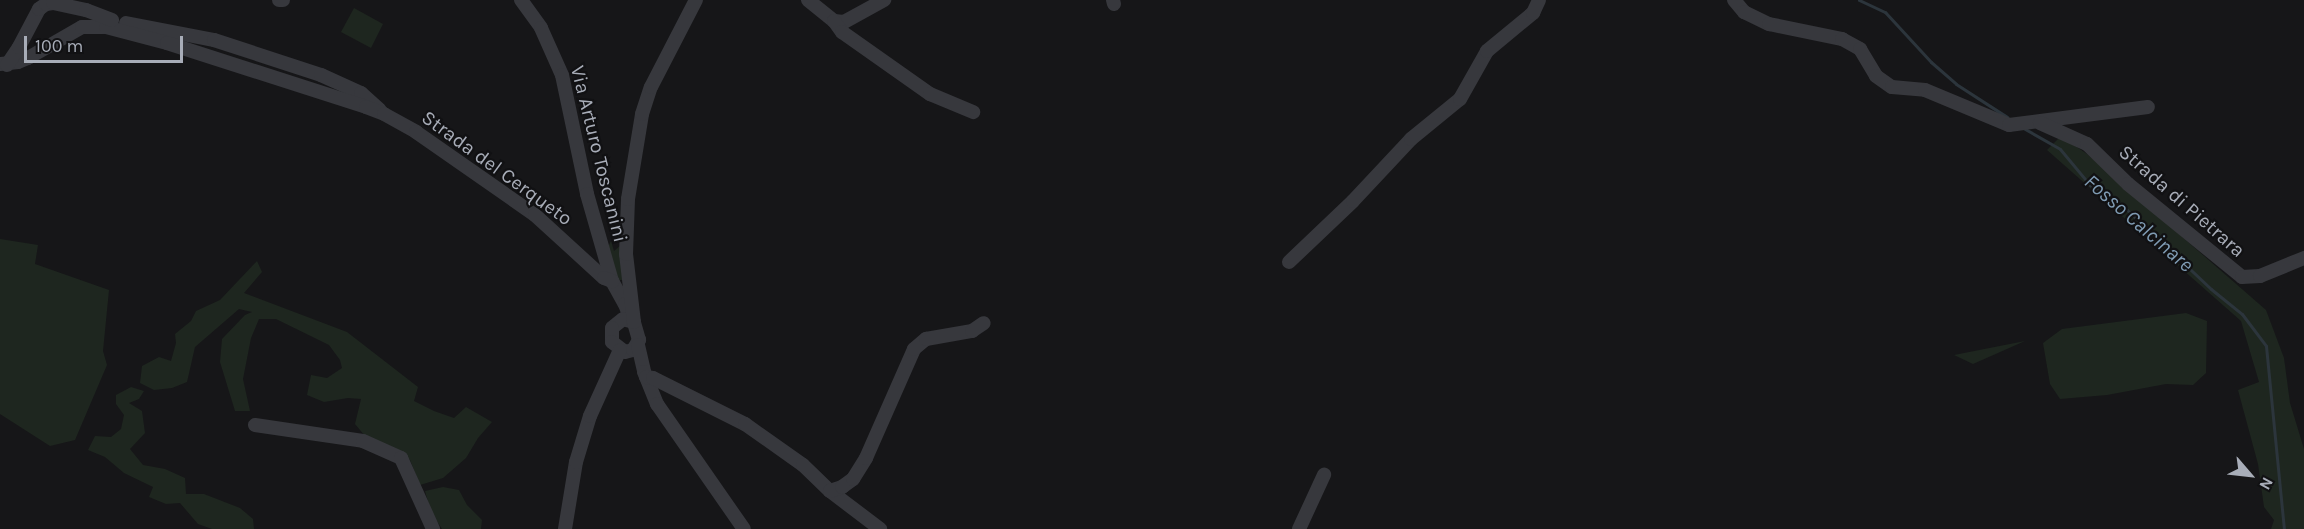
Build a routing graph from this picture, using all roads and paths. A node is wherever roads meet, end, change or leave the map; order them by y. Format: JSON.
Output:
{"nodes":[{"id":1,"x":521,"y":0,"type":"edge"},
{"id":2,"x":696,"y":0,"type":"edge"},
{"id":3,"x":808,"y":0,"type":"edge"},
{"id":4,"x":884,"y":0,"type":"edge"},
{"id":5,"x":1539,"y":0,"type":"edge"},
{"id":6,"x":1734,"y":0,"type":"edge"},
{"id":7,"x":73,"y":4,"type":"edge"},
{"id":8,"x":112,"y":20,"type":"junction"},
{"id":9,"x":834,"y":21,"type":"junction"},
{"id":10,"x":97,"y":26,"type":"junction"},
{"id":11,"x":3,"y":64,"type":"edge"},
{"id":12,"x":2148,"y":107,"type":"dead end"},
{"id":13,"x":973,"y":112,"type":"dead end"},
{"id":14,"x":384,"y":114,"type":"junction"},
{"id":15,"x":2039,"y":123,"type":"junction"},
{"id":16,"x":2304,"y":258,"type":"edge"},
{"id":17,"x":1289,"y":262,"type":"dead end"},
{"id":18,"x":614,"y":286,"type":"junction"},
{"id":19,"x":631,"y":290,"type":"junction"},
{"id":20,"x":624,"y":316,"type":"junction"},
{"id":21,"x":984,"y":323,"type":"dead end"},
{"id":22,"x":638,"y":345,"type":"junction"},
{"id":23,"x":622,"y":351,"type":"junction"},
{"id":24,"x":645,"y":374,"type":"junction"},
{"id":25,"x":255,"y":425,"type":"dead end"},
{"id":26,"x":1324,"y":475,"type":"dead end"},
{"id":27,"x":830,"y":491,"type":"junction"},
{"id":28,"x":433,"y":529,"type":"edge"},
{"id":29,"x":565,"y":529,"type":"edge"},
{"id":30,"x":744,"y":529,"type":"edge"},
{"id":31,"x":880,"y":529,"type":"edge"},
{"id":32,"x":1299,"y":529,"type":"edge"}],
"edges":[{"from":1,"to":18,"type":"street","name":"Via Arturo Toscanini"},
{"from":2,"to":19,"type":"street"},
{"from":3,"to":9,"type":"street"},
{"from":4,"to":9,"type":"street"},
{"from":5,"to":17,"type":"street"},
{"from":6,"to":15,"type":"street","name":"Strada di Pietrara"},
{"from":7,"to":8,"type":"street","name":"Strada del Cerqueto"},
{"from":7,"to":11,"type":"street","name":"Strada del Cerqueto"},
{"from":8,"to":10,"type":"street","name":"Strada del Cerqueto"},
{"from":8,"to":14,"type":"street","name":"Strada del Cerqueto"},
{"from":9,"to":13,"type":"street"},
{"from":10,"to":11,"type":"street","name":"Strada del Cerqueto"},
{"from":10,"to":14,"type":"street","name":"Strada del Cerqueto"},
{"from":12,"to":15,"type":"street","name":"Strada di Pietrara"},
{"from":14,"to":18,"type":"street","name":"Strada del Cerqueto"},
{"from":15,"to":16,"type":"street","name":"Strada di Pietrara"},
{"from":18,"to":20,"type":"street","name":"Via Arturo Toscanini"},
{"from":19,"to":20,"type":"street"},
{"from":19,"to":20,"type":"street"},
{"from":20,"to":22,"type":"street"},
{"from":20,"to":23,"type":"street"},
{"from":21,"to":27,"type":"street"},
{"from":22,"to":23,"type":"street"},
{"from":22,"to":24,"type":"street"},
{"from":23,"to":24,"type":"street"},
{"from":23,"to":29,"type":"street"},
{"from":24,"to":27,"type":"street"},
{"from":24,"to":30,"type":"street"},
{"from":25,"to":28,"type":"street"},
{"from":26,"to":32,"type":"street"},
{"from":27,"to":31,"type":"street"}]}
